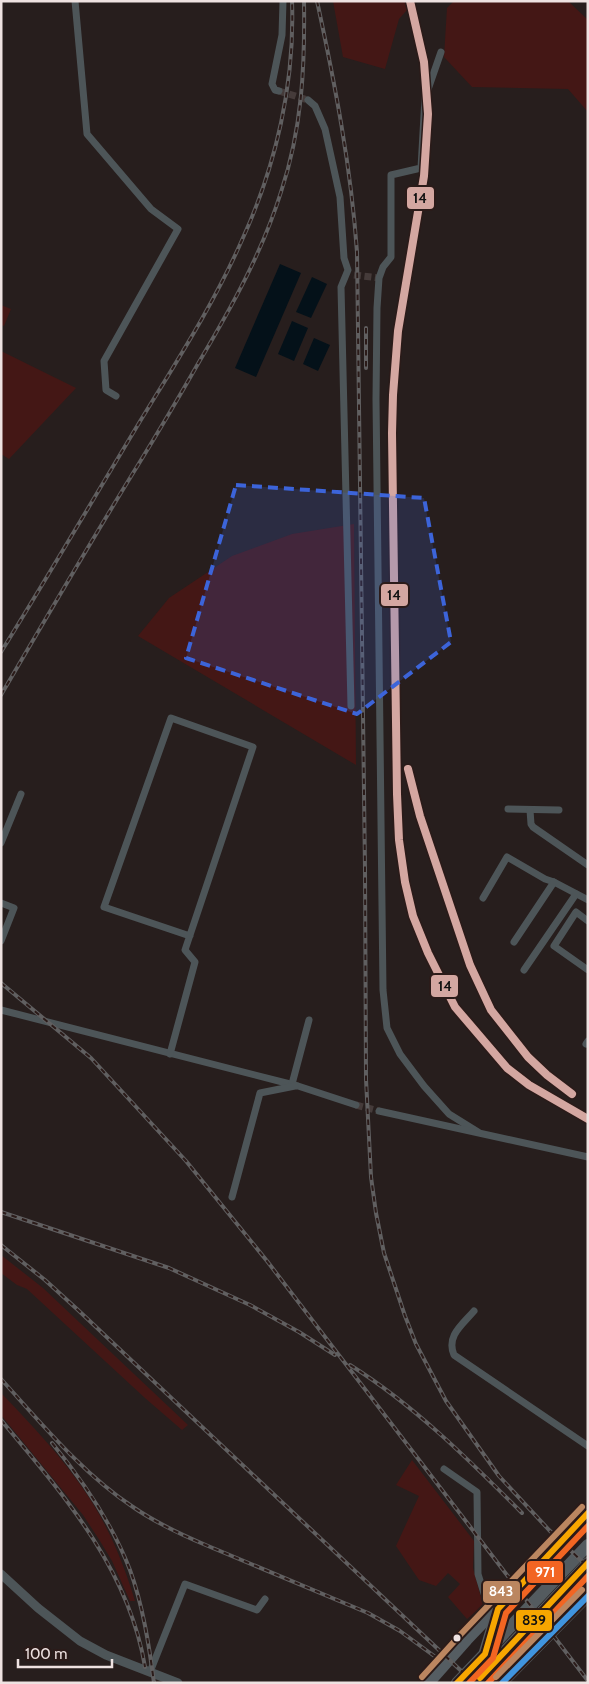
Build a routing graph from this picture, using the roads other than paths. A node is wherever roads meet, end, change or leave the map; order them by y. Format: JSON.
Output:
{"nodes":[{"id":1,"x":75,"y":1,"type":"edge"},
{"id":2,"x":283,"y":1,"type":"edge"},
{"id":3,"x":441,"y":52,"type":"dead end"},
{"id":4,"x":279,"y":92,"type":"dead end"},
{"id":5,"x":308,"y":100,"type":"tunnel mouth"},
{"id":6,"x":116,"y":396,"type":"dead end"},
{"id":7,"x":351,"y":706,"type":"dead end"},
{"id":8,"x":21,"y":794,"type":"dead end"},
{"id":9,"x":508,"y":809,"type":"dead end"},
{"id":10,"x":530,"y":810,"type":"junction"},
{"id":11,"x":560,"y":810,"type":"dead end"},
{"id":12,"x":1,"y":843,"type":"edge"},
{"id":13,"x":588,"y":866,"type":"edge"},
{"id":14,"x":554,"y":882,"type":"junction"},
{"id":15,"x":576,"y":894,"type":"junction"},
{"id":16,"x":483,"y":898,"type":"dead end"},
{"id":17,"x":588,"y":900,"type":"edge"},
{"id":18,"x":1,"y":902,"type":"edge"},
{"id":19,"x":588,"y":921,"type":"edge"},
{"id":20,"x":190,"y":936,"type":"junction"},
{"id":21,"x":1,"y":941,"type":"edge"},
{"id":22,"x":514,"y":942,"type":"dead end"},
{"id":23,"x":524,"y":970,"type":"dead end"},
{"id":24,"x":588,"y":970,"type":"edge"},
{"id":25,"x":1,"y":1010,"type":"edge"},
{"id":26,"x":309,"y":1020,"type":"dead end"},
{"id":27,"x":170,"y":1054,"type":"junction"},
{"id":28,"x":295,"y":1085,"type":"junction"},
{"id":29,"x":356,"y":1105,"type":"tunnel mouth"},
{"id":30,"x":379,"y":1111,"type":"tunnel mouth"},
{"id":31,"x":478,"y":1132,"type":"junction"},
{"id":32,"x":588,"y":1157,"type":"edge"},
{"id":33,"x":232,"y":1198,"type":"dead end"},
{"id":34,"x":474,"y":1311,"type":"dead end"},
{"id":35,"x":588,"y":1446,"type":"edge"},
{"id":36,"x":444,"y":1469,"type":"dead end"},
{"id":37,"x":588,"y":1513,"type":"edge"},
{"id":38,"x":588,"y":1545,"type":"edge"},
{"id":39,"x":588,"y":1563,"type":"edge"},
{"id":40,"x":1,"y":1574,"type":"edge"},
{"id":41,"x":588,"y":1596,"type":"edge"},
{"id":42,"x":265,"y":1599,"type":"dead end"},
{"id":43,"x":494,"y":1612,"type":"junction"},
{"id":44,"x":485,"y":1654,"type":"junction"},
{"id":45,"x":150,"y":1672,"type":"junction"},
{"id":46,"x":178,"y":1683,"type":"edge"},
{"id":47,"x":429,"y":1683,"type":"edge"},
{"id":48,"x":457,"y":1683,"type":"edge"},
{"id":49,"x":475,"y":1683,"type":"edge"},
{"id":50,"x":502,"y":1683,"type":"edge"}],
"edges":[{"from":1,"to":6,"type":"street"},
{"from":2,"to":4,"type":"street"},
{"from":3,"to":31,"type":"street"},
{"from":5,"to":7,"type":"street"},
{"from":8,"to":12,"type":"street"},
{"from":9,"to":10,"type":"street"},
{"from":10,"to":11,"type":"street"},
{"from":10,"to":13,"type":"street"},
{"from":14,"to":15,"type":"street"},
{"from":14,"to":16,"type":"street"},
{"from":14,"to":22,"type":"street"},
{"from":15,"to":17,"type":"street"},
{"from":15,"to":23,"type":"street"},
{"from":18,"to":21,"type":"street"},
{"from":19,"to":24,"type":"street"},
{"from":20,"to":20,"type":"street"},
{"from":20,"to":27,"type":"street"},
{"from":25,"to":27,"type":"street"},
{"from":26,"to":28,"type":"street"},
{"from":27,"to":28,"type":"street"},
{"from":28,"to":29,"type":"street"},
{"from":28,"to":33,"type":"street"},
{"from":30,"to":31,"type":"street"},
{"from":31,"to":32,"type":"street"},
{"from":34,"to":35,"type":"street"},
{"from":36,"to":43,"type":"street"},
{"from":37,"to":43,"type":"highway"},
{"from":38,"to":44,"type":"highway"},
{"from":39,"to":49,"type":"highway"},
{"from":40,"to":45,"type":"street"},
{"from":41,"to":50,"type":"highway"},
{"from":42,"to":45,"type":"street"},
{"from":43,"to":44,"type":"highway"},
{"from":43,"to":47,"type":"highway"},
{"from":44,"to":48,"type":"highway"},
{"from":45,"to":46,"type":"street"}]}
